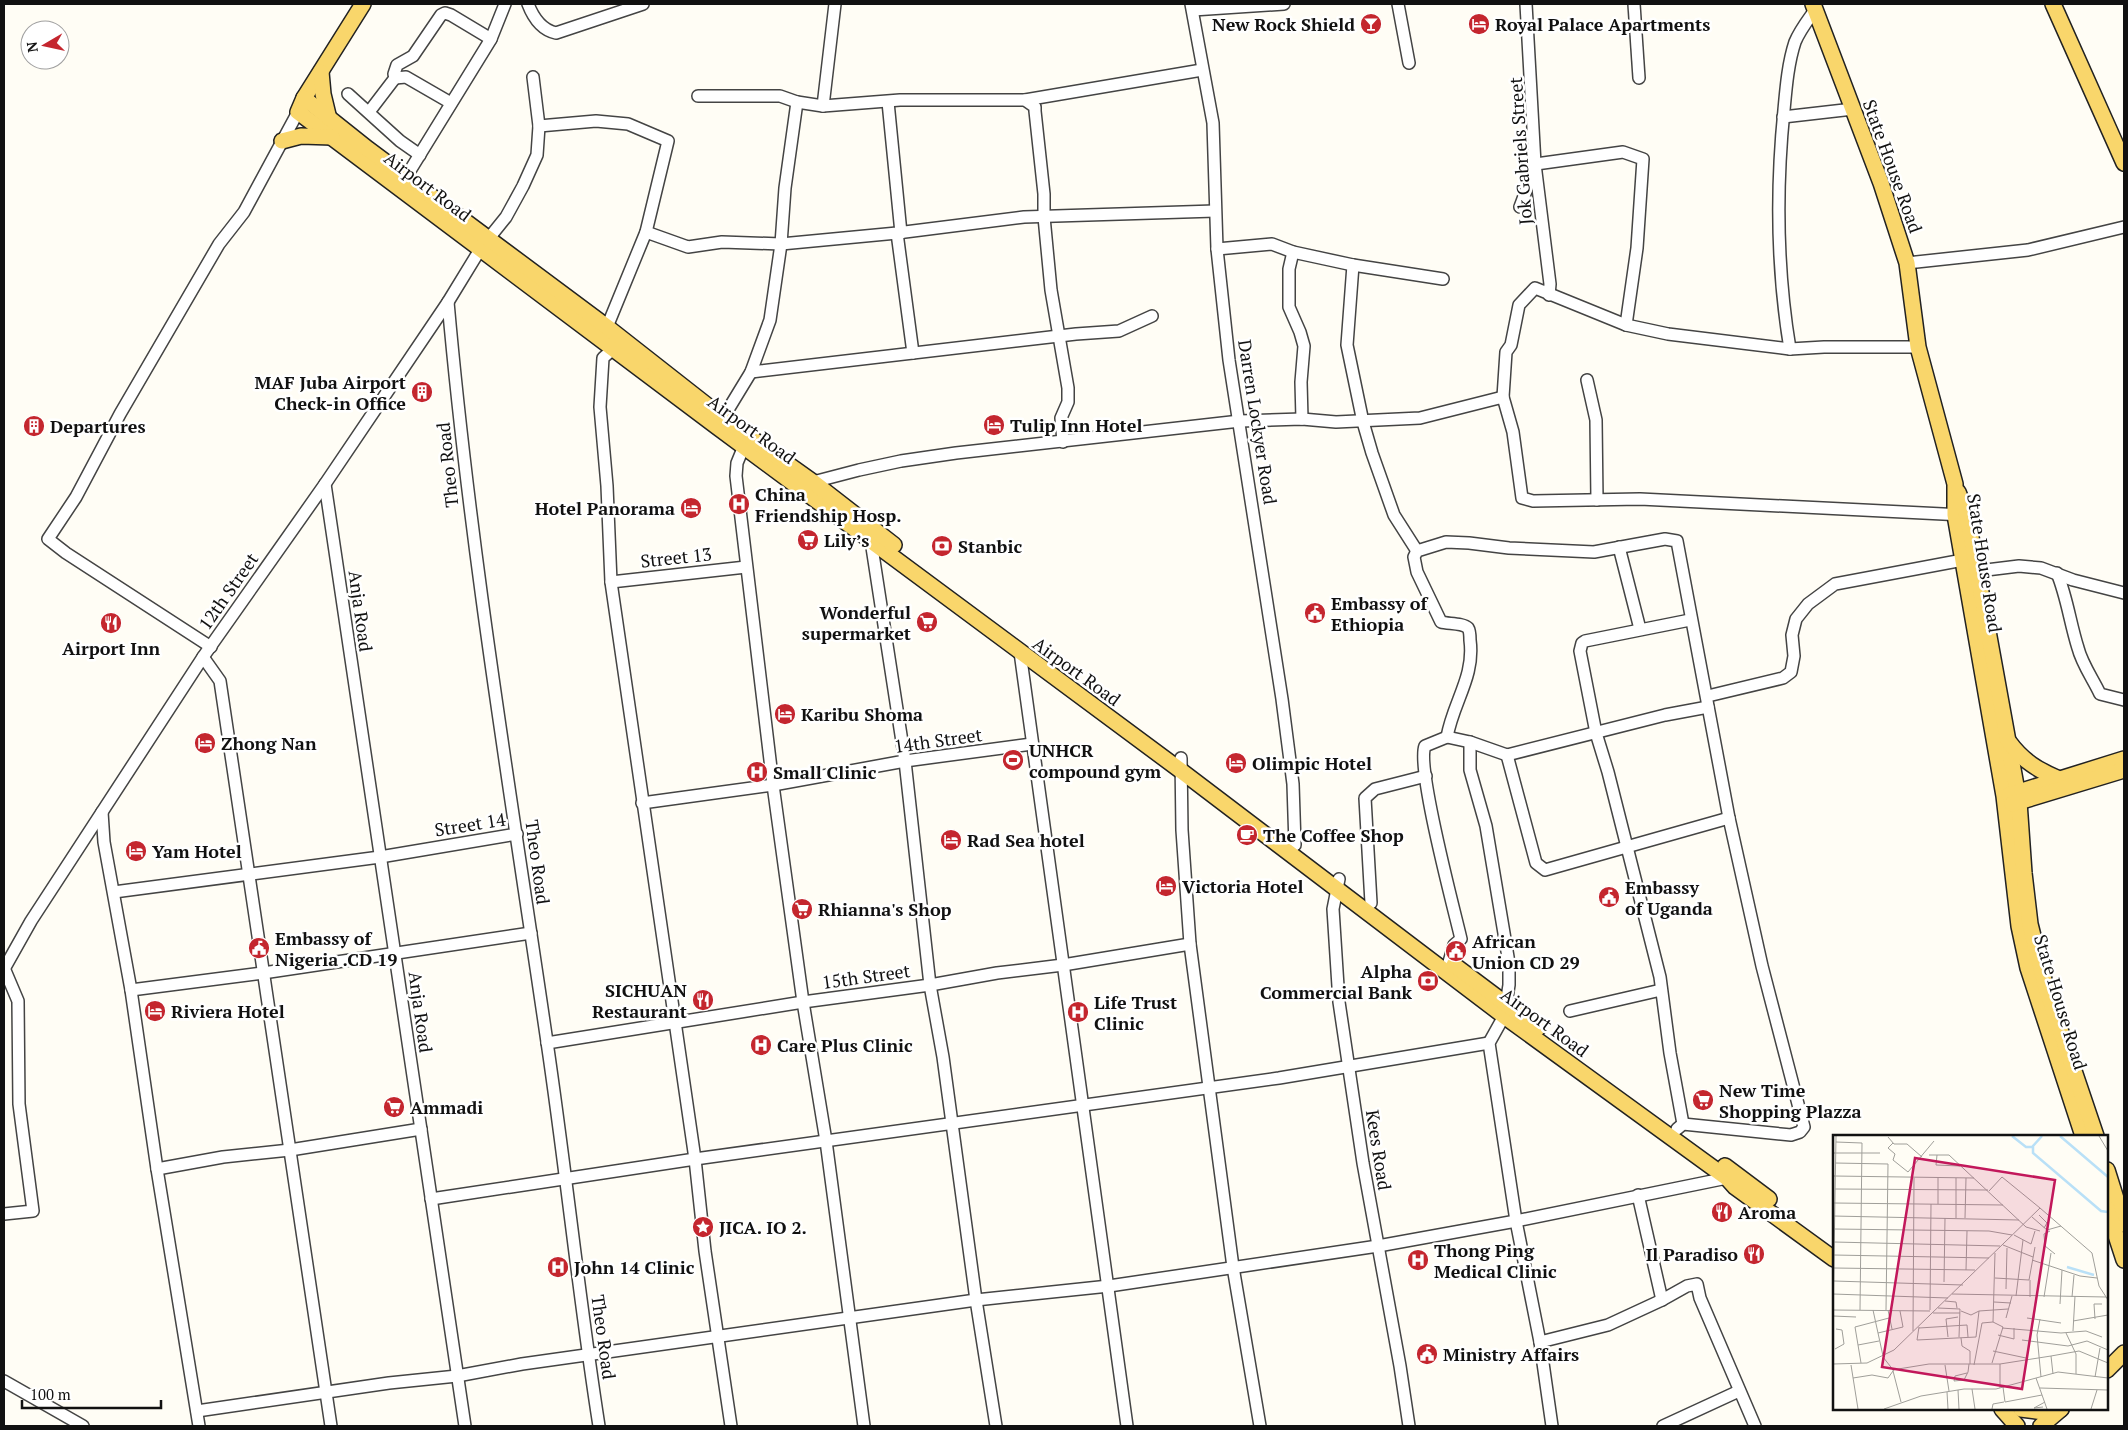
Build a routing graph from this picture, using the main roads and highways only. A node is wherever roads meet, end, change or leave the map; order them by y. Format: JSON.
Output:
{"nodes":[{"id":1,"x":363,"y":4,"type":"edge"},
{"id":2,"x":2053,"y":4,"type":"edge"},
{"id":3,"x":1814,"y":7,"type":"edge"},
{"id":4,"x":321,"y":72,"type":"junction"},
{"id":5,"x":304,"y":98,"type":"junction"},
{"id":6,"x":329,"y":119,"type":"junction"},
{"id":7,"x":332,"y":137,"type":"junction"},
{"id":8,"x":282,"y":141,"type":"road end"},
{"id":9,"x":2124,"y":163,"type":"edge"},
{"id":10,"x":485,"y":243,"type":"junction"},
{"id":11,"x":873,"y":536,"type":"junction"},
{"id":12,"x":1969,"y":568,"type":"junction"},
{"id":13,"x":2008,"y":741,"type":"junction"},
{"id":14,"x":2124,"y":759,"type":"edge"},
{"id":15,"x":1181,"y":764,"type":"junction"},
{"id":16,"x":2124,"y":770,"type":"edge"},
{"id":17,"x":2059,"y":778,"type":"junction"},
{"id":18,"x":2011,"y":799,"type":"junction"},
{"id":19,"x":1338,"y":884,"type":"junction"},
{"id":20,"x":1505,"y":1010,"type":"junction"},
{"id":21,"x":2075,"y":1093,"type":"junction"},
{"id":22,"x":2083,"y":1135,"type":"edge"},
{"id":23,"x":2096,"y":1135,"type":"edge"},
{"id":24,"x":2108,"y":1173,"type":"edge"},
{"id":25,"x":2108,"y":1211,"type":"edge"},
{"id":26,"x":2124,"y":1224,"type":"edge"},
{"id":27,"x":1833,"y":1247,"type":"edge"},
{"id":28,"x":1833,"y":1258,"type":"edge"},
{"id":29,"x":2124,"y":1260,"type":"edge"},
{"id":30,"x":2124,"y":1353,"type":"edge"},
{"id":31,"x":2108,"y":1369,"type":"edge"},
{"id":32,"x":2003,"y":1410,"type":"edge"},
{"id":33,"x":2017,"y":1410,"type":"edge"},
{"id":34,"x":2028,"y":1410,"type":"edge"},
{"id":35,"x":2055,"y":1410,"type":"edge"},
{"id":36,"x":2060,"y":1410,"type":"edge"},
{"id":37,"x":2017,"y":1426,"type":"edge"},
{"id":38,"x":2031,"y":1426,"type":"edge"},
{"id":39,"x":2041,"y":1426,"type":"edge"}],
"edges":[{"from":1,"to":4,"type":"main road"},
{"from":2,"to":9,"type":"main road"},
{"from":3,"to":12,"type":"main road","name":"State House Road"},
{"from":4,"to":5,"type":"main road"},
{"from":4,"to":6,"type":"main road"},
{"from":5,"to":6,"type":"main road","name":"Airport Road"},
{"from":5,"to":7,"type":"main road","name":"Airport Road"},
{"from":6,"to":10,"type":"main road","name":"Airport Road"},
{"from":7,"to":8,"type":"main road"},
{"from":7,"to":10,"type":"main road","name":"Airport Road"},
{"from":10,"to":11,"type":"main road","name":"Airport Road"},
{"from":10,"to":11,"type":"main road","name":"Airport Road"},
{"from":11,"to":15,"type":"main road","name":"Airport Road"},
{"from":11,"to":15,"type":"main road","name":"Airport Road"},
{"from":12,"to":13,"type":"main road"},
{"from":12,"to":18,"type":"main road","name":"State House Road"},
{"from":13,"to":17,"type":"main road"},
{"from":13,"to":18,"type":"main road"},
{"from":14,"to":17,"type":"main road"},
{"from":15,"to":19,"type":"main road","name":"Airport Road"},
{"from":15,"to":19,"type":"main road","name":"Airport Road"},
{"from":16,"to":18,"type":"main road"},
{"from":17,"to":18,"type":"main road"},
{"from":18,"to":21,"type":"main road"},
{"from":19,"to":20,"type":"main road","name":"Airport Road"},
{"from":19,"to":20,"type":"main road","name":"Airport Road"},
{"from":20,"to":27,"type":"main road","name":"Airport Road"},
{"from":20,"to":28,"type":"main road","name":"Airport Road"},
{"from":21,"to":22,"type":"main road","name":"State House Road"},
{"from":21,"to":23,"type":"main road"},
{"from":24,"to":26,"type":"main road"},
{"from":25,"to":29,"type":"main road"},
{"from":30,"to":31,"type":"main road"},
{"from":32,"to":37,"type":"main road"},
{"from":33,"to":38,"type":"main road"},
{"from":34,"to":35,"type":"main road"},
{"from":36,"to":39,"type":"main road"}]}
